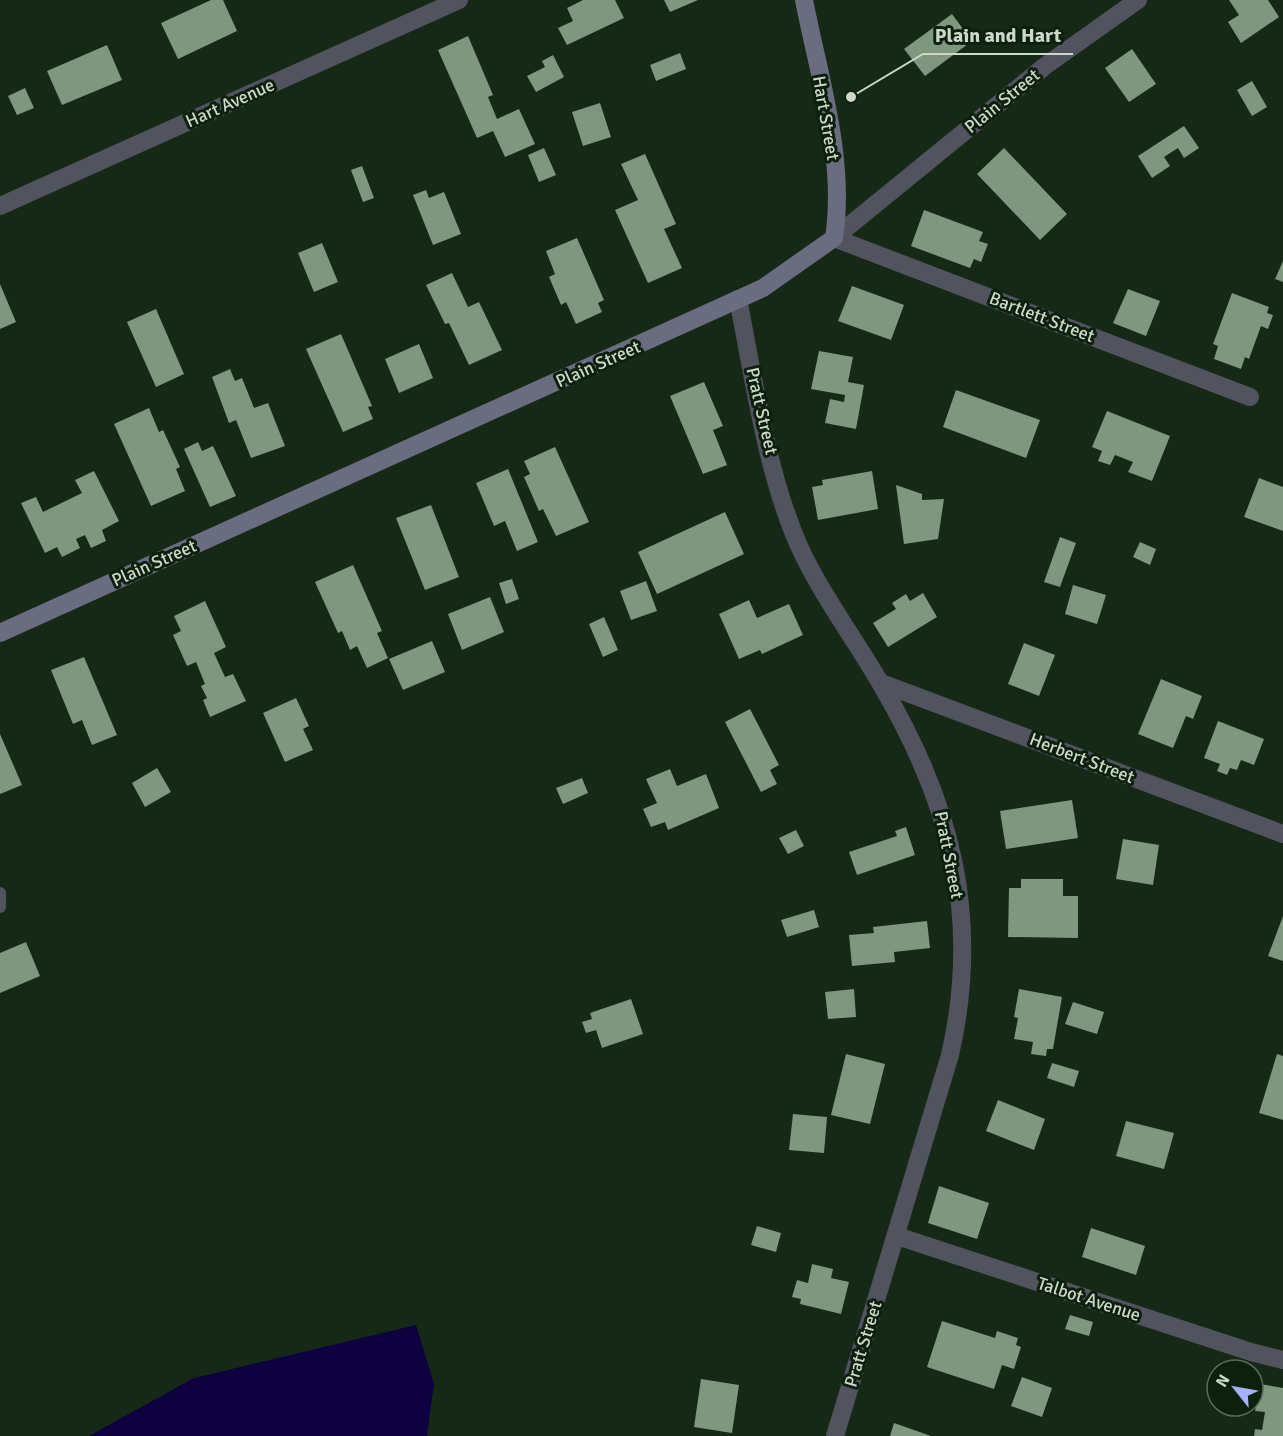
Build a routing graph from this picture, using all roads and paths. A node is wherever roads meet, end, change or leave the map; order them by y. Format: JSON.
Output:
{"nodes":[{"id":1,"x":459,"y":0,"type":"edge"},
{"id":2,"x":804,"y":0,"type":"edge"},
{"id":3,"x":1138,"y":0,"type":"edge"},
{"id":4,"x":0,"y":206,"type":"edge"},
{"id":5,"x":834,"y":238,"type":"junction"},
{"id":6,"x":738,"y":299,"type":"junction"},
{"id":7,"x":1250,"y":397,"type":"dead end"},
{"id":8,"x":0,"y":633,"type":"edge"},
{"id":9,"x":881,"y":683,"type":"junction"},
{"id":10,"x":1283,"y":834,"type":"edge"},
{"id":11,"x":0,"y":893,"type":"edge"},
{"id":12,"x":0,"y":907,"type":"edge"},
{"id":13,"x":897,"y":1236,"type":"junction"},
{"id":14,"x":1283,"y":1360,"type":"edge"},
{"id":15,"x":835,"y":1436,"type":"edge"}],
"edges":[{"from":1,"to":4,"type":"street","name":"Hart Avenue"},
{"from":2,"to":5,"type":"main road","name":"Hart Street"},
{"from":3,"to":5,"type":"street","name":"Plain Street"},
{"from":5,"to":6,"type":"main road","name":"Plain Street"},
{"from":5,"to":7,"type":"street","name":"Bartlett Street"},
{"from":6,"to":8,"type":"main road","name":"Plain Street"},
{"from":6,"to":9,"type":"street","name":"Pratt Street"},
{"from":9,"to":10,"type":"street","name":"Herbert Street"},
{"from":9,"to":13,"type":"street","name":"Pratt Street"},
{"from":11,"to":12,"type":"lane"},
{"from":13,"to":14,"type":"street","name":"Talbot Avenue"},
{"from":13,"to":15,"type":"street","name":"Pratt Street"}]}
